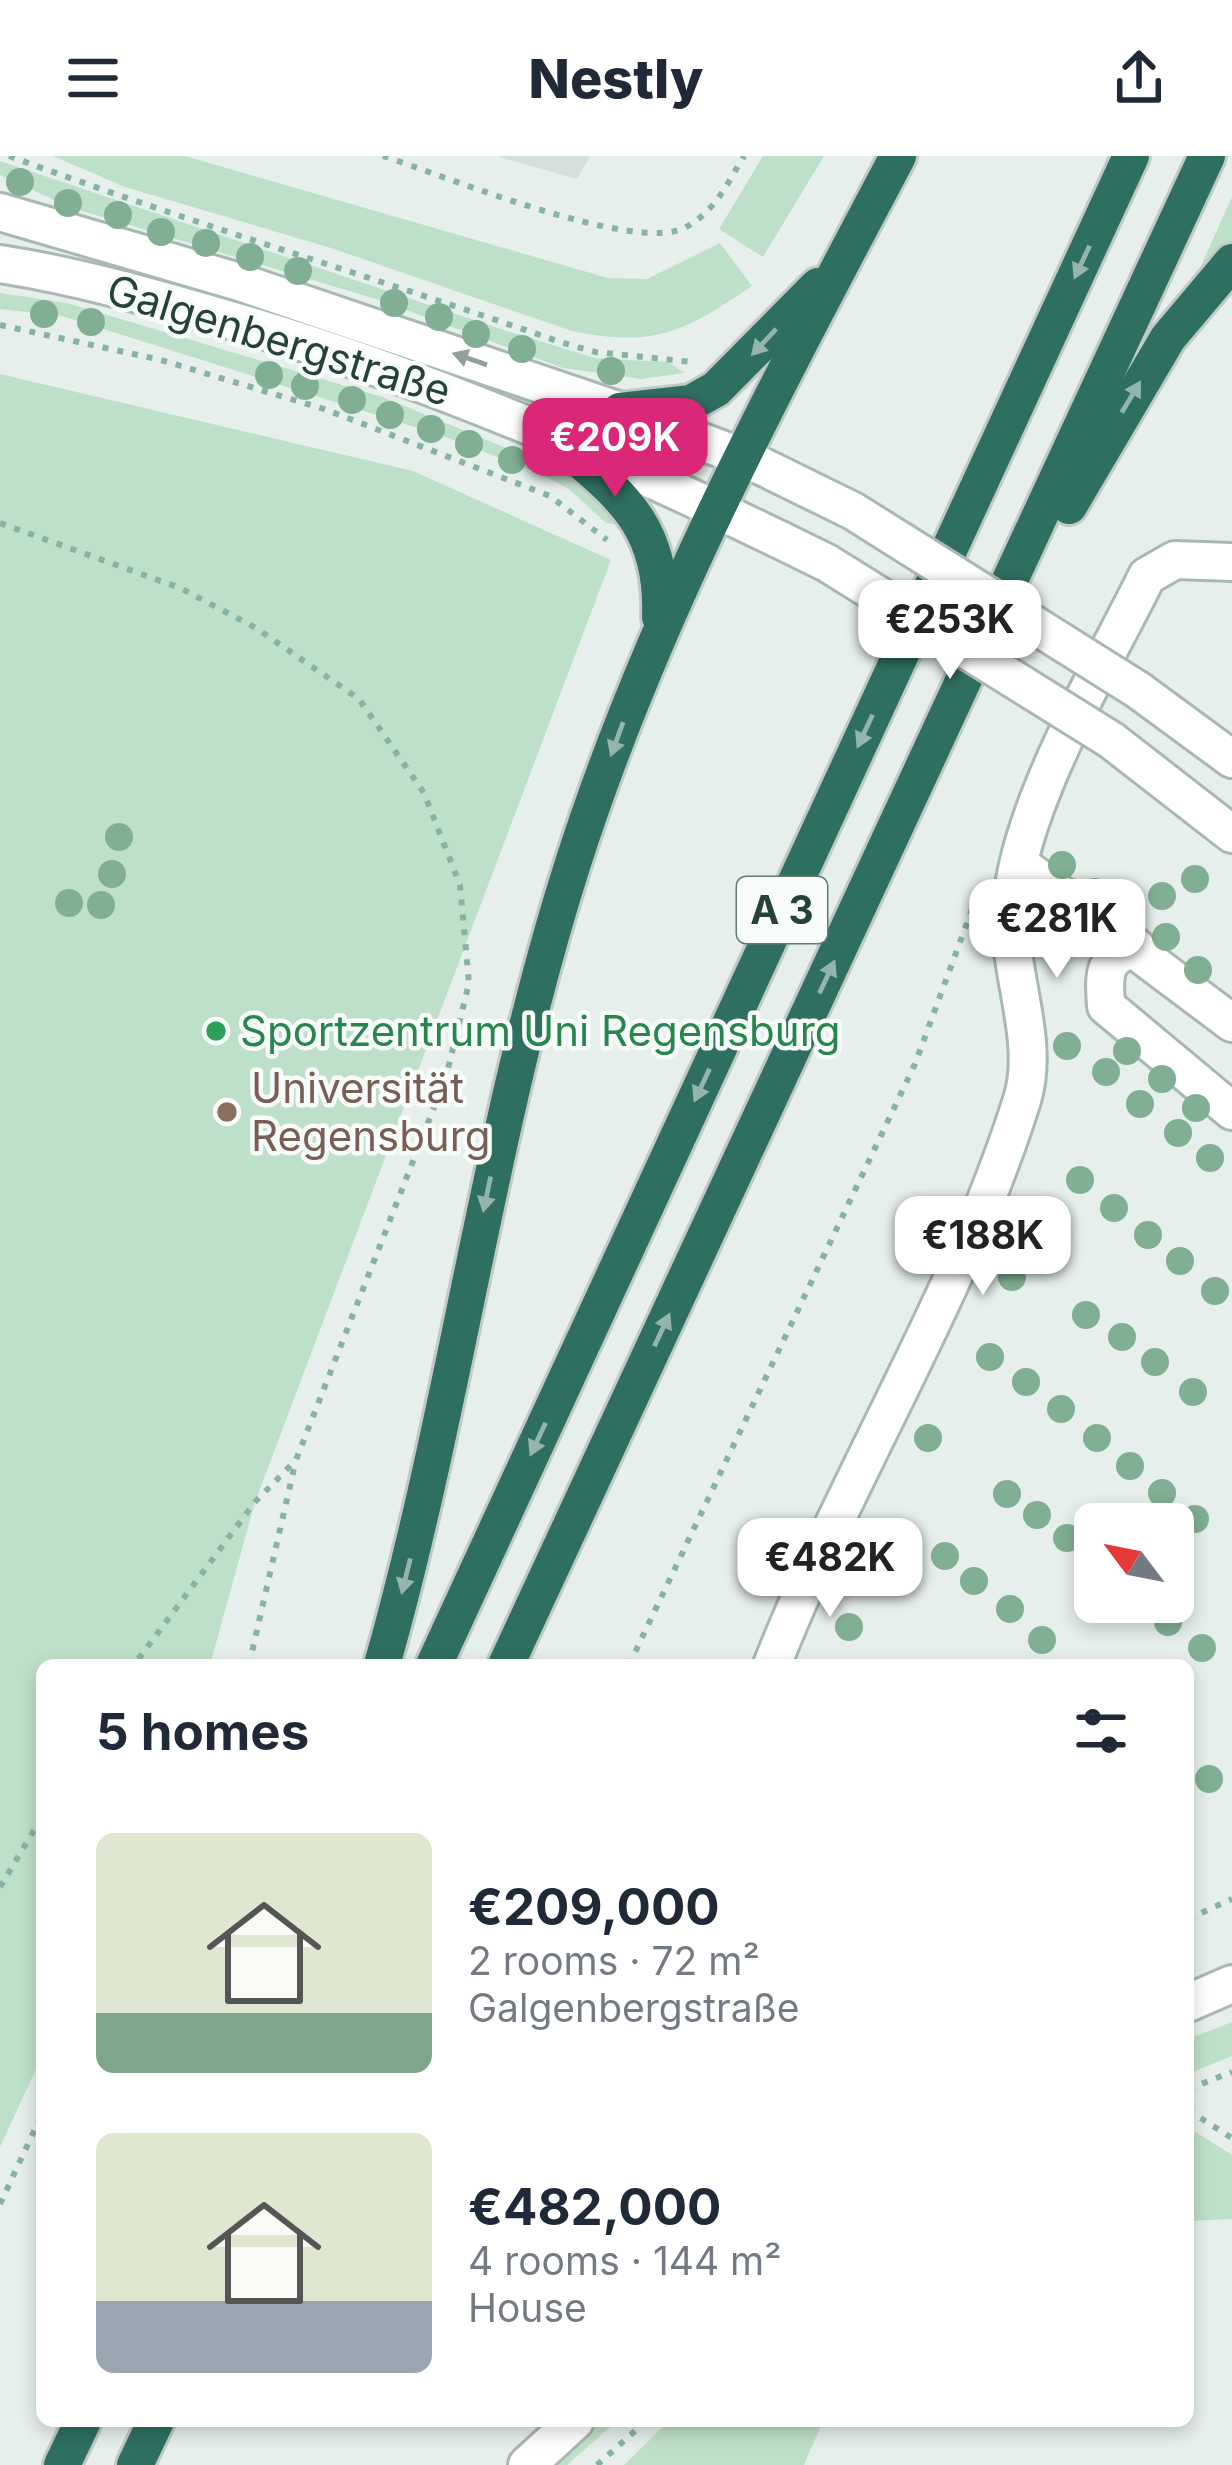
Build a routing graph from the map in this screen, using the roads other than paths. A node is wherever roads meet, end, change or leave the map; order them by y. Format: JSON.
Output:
{"nodes":[{"id":1,"x":898,"y":156,"type":"edge"},
{"id":2,"x":1131,"y":156,"type":"edge"},
{"id":3,"x":1207,"y":156,"type":"edge"},
{"id":4,"x":0,"y":212,"type":"edge"},
{"id":5,"x":845,"y":257,"type":"junction"},
{"id":6,"x":1232,"y":262,"type":"edge"},
{"id":7,"x":0,"y":265,"type":"edge"},
{"id":8,"x":620,"y":411,"type":"junction"},
{"id":9,"x":542,"y":427,"type":"junction"},
{"id":10,"x":745,"y":458,"type":"junction"},
{"id":11,"x":718,"y":508,"type":"junction"},
{"id":12,"x":1232,"y":562,"type":"edge"},
{"id":13,"x":660,"y":630,"type":"junction"},
{"id":14,"x":1232,"y":759,"type":"edge"},
{"id":15,"x":894,"y":832,"type":"junction"},
{"id":16,"x":1232,"y":834,"type":"edge"},
{"id":17,"x":1020,"y":864,"type":"junction"},
{"id":18,"x":1136,"y":947,"type":"junction"},
{"id":19,"x":1232,"y":1023,"type":"edge"},
{"id":20,"x":1232,"y":1111,"type":"edge"},
{"id":21,"x":384,"y":1659,"type":"edge"},
{"id":22,"x":437,"y":1659,"type":"edge"},
{"id":23,"x":509,"y":1659,"type":"edge"},
{"id":24,"x":775,"y":1659,"type":"edge"},
{"id":25,"x":1232,"y":1984,"type":"edge"},
{"id":26,"x":1194,"y":2000,"type":"edge"},
{"id":27,"x":80,"y":2427,"type":"edge"},
{"id":28,"x":153,"y":2427,"type":"edge"},
{"id":29,"x":568,"y":2427,"type":"edge"},
{"id":30,"x":62,"y":2465,"type":"edge"},
{"id":31,"x":135,"y":2465,"type":"edge"},
{"id":32,"x":527,"y":2465,"type":"edge"}],
"edges":[{"from":1,"to":5,"type":"highway"},
{"from":2,"to":22,"type":"highway","number":"A 3","one_way":true},
{"from":3,"to":15,"type":"highway","number":"A 3"},
{"from":8,"to":4,"type":"street","name":"Galgenbergstraße","one_way":true},
{"from":5,"to":8,"type":"highway","one_way":true},
{"from":5,"to":10,"type":"highway"},
{"from":15,"to":6,"type":"highway","number":"A 3","one_way":true},
{"from":7,"to":9,"type":"street","name":"Galgenbergstraße"},
{"from":8,"to":10,"type":"street","name":"Galgenbergstraße"},
{"from":9,"to":11,"type":"street","name":"Galgenbergstraße"},
{"from":9,"to":13,"type":"highway"},
{"from":10,"to":11,"type":"highway"},
{"from":10,"to":14,"type":"street","name":"Galgenbergstraße","bridge":true},
{"from":11,"to":13,"type":"highway"},
{"from":11,"to":16,"type":"street","name":"Galgenbergstraße","bridge":true},
{"from":12,"to":17,"type":"street"},
{"from":13,"to":21,"type":"highway","one_way":true},
{"from":23,"to":15,"type":"highway","number":"A 3","one_way":true},
{"from":17,"to":18,"type":"street"},
{"from":17,"to":24,"type":"street"},
{"from":18,"to":19,"type":"street"},
{"from":18,"to":20,"type":"street"},
{"from":25,"to":26,"type":"street"},
{"from":27,"to":30,"type":"highway"},
{"from":28,"to":31,"type":"highway"},
{"from":29,"to":32,"type":"street"}]}
